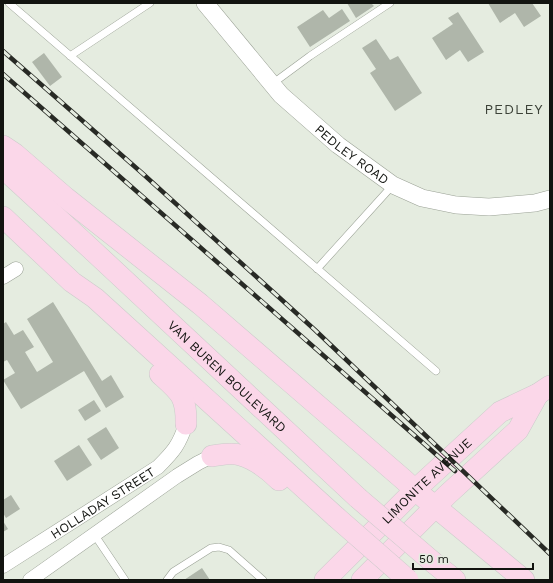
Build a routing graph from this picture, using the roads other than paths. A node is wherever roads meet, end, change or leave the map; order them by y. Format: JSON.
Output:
{"nodes":[{"id":1,"x":9,"y":3,"type":"edge"},
{"id":2,"x":150,"y":3,"type":"edge"},
{"id":3,"x":204,"y":3,"type":"edge"},
{"id":4,"x":390,"y":3,"type":"edge"},
{"id":5,"x":70,"y":56,"type":"junction"},
{"id":6,"x":272,"y":84,"type":"junction"},
{"id":7,"x":3,"y":146,"type":"edge"},
{"id":8,"x":3,"y":168,"type":"edge"},
{"id":9,"x":393,"y":185,"type":"junction"},
{"id":10,"x":550,"y":199,"type":"edge"},
{"id":11,"x":3,"y":217,"type":"edge"},
{"id":12,"x":16,"y":269,"type":"dead end"},
{"id":13,"x":317,"y":269,"type":"junction"},
{"id":14,"x":3,"y":277,"type":"edge"},
{"id":15,"x":72,"y":282,"type":"junction"},
{"id":16,"x":436,"y":371,"type":"dead end"},
{"id":17,"x":544,"y":390,"type":"edge"},
{"id":18,"x":186,"y":424,"type":"joint"},
{"id":19,"x":212,"y":456,"type":"joint"},
{"id":20,"x":415,"y":490,"type":"junction"},
{"id":21,"x":436,"y":507,"type":"junction"},
{"id":22,"x":336,"y":516,"type":"junction"},
{"id":23,"x":94,"y":534,"type":"junction"},
{"id":24,"x":3,"y":566,"type":"edge"},
{"id":25,"x":30,"y":580,"type":"edge"},
{"id":26,"x":125,"y":580,"type":"edge"},
{"id":27,"x":167,"y":580,"type":"edge"},
{"id":28,"x":263,"y":580,"type":"edge"},
{"id":29,"x":325,"y":580,"type":"edge"},
{"id":30,"x":362,"y":580,"type":"edge"},
{"id":31,"x":408,"y":580,"type":"edge"},
{"id":32,"x":455,"y":580,"type":"edge"},
{"id":33,"x":524,"y":580,"type":"edge"}],
"edges":[{"from":1,"to":5,"type":"lane"},
{"from":2,"to":5,"type":"lane"},
{"from":3,"to":6,"type":"street","name":"PEDLEY ROAD"},
{"from":4,"to":6,"type":"lane"},
{"from":5,"to":13,"type":"lane"},
{"from":6,"to":9,"type":"street","name":"PEDLEY ROAD"},
{"from":7,"to":20,"type":"main road"},
{"from":8,"to":32,"type":"main road","name":"VAN BUREN BOULEVARD","bridge":true},
{"from":9,"to":10,"type":"street","name":"PEDLEY ROAD"},
{"from":9,"to":13,"type":"lane"},
{"from":11,"to":15,"type":"main road"},
{"from":12,"to":14,"type":"street"},
{"from":13,"to":16,"type":"lane"},
{"from":15,"to":18,"type":"main road"},
{"from":15,"to":22,"type":"main road"},
{"from":17,"to":20,"type":"main road","name":"LIMONITE AVENUE"},
{"from":17,"to":21,"type":"main road","name":"LIMONITE AVENUE"},
{"from":18,"to":24,"type":"street","name":"HOLLADAY STREET"},
{"from":19,"to":22,"type":"main road"},
{"from":19,"to":23,"type":"street","name":"HOLLADAY STREET"},
{"from":20,"to":21,"type":"main road"},
{"from":20,"to":29,"type":"main road","name":"LIMONITE AVENUE"},
{"from":21,"to":30,"type":"main road","name":"LIMONITE AVENUE"},
{"from":21,"to":33,"type":"main road"},
{"from":22,"to":31,"type":"main road","bridge":true},
{"from":23,"to":25,"type":"street","name":"HOLLADAY STREET"},
{"from":23,"to":26,"type":"lane"},
{"from":27,"to":28,"type":"lane"}]}
